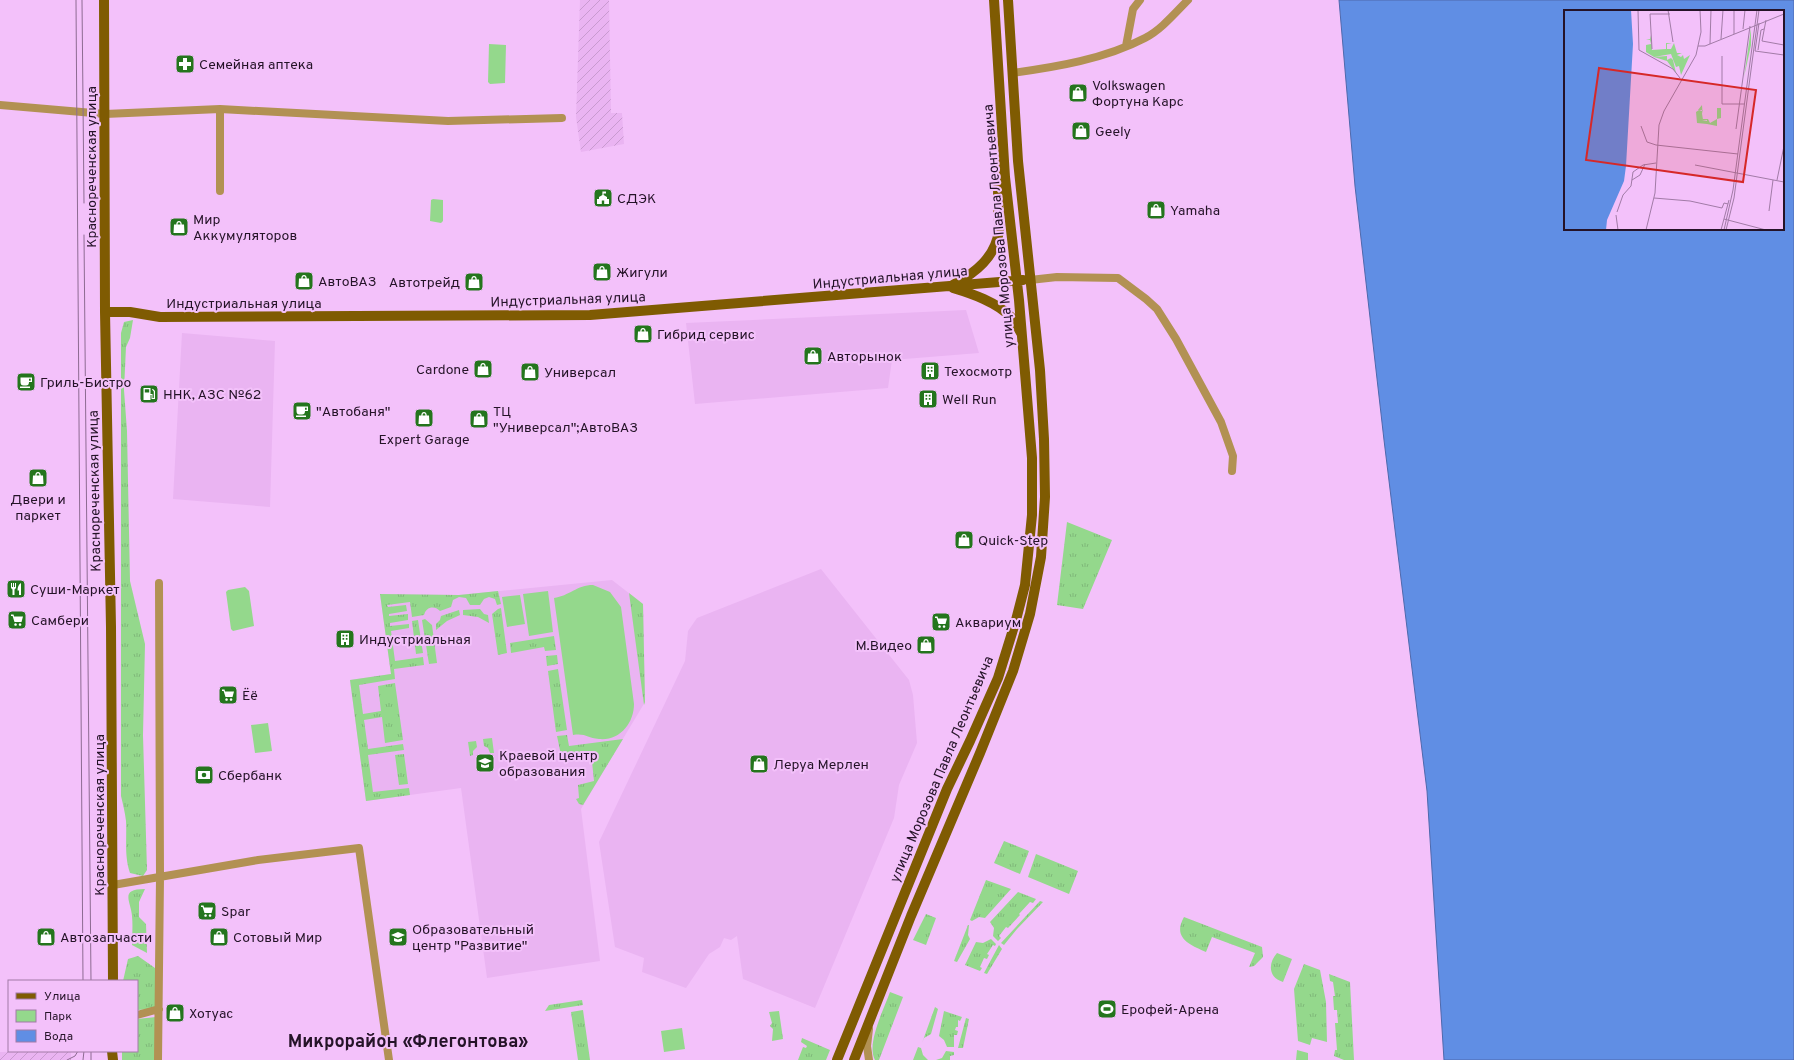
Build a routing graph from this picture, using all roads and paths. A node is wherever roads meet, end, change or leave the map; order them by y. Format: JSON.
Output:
{"nodes":[{"id":1,"x":104,"y":0,"type":"edge"},
{"id":2,"x":994,"y":0,"type":"edge"},
{"id":3,"x":1008,"y":0,"type":"edge"},
{"id":4,"x":1140,"y":0,"type":"edge"},
{"id":5,"x":1188,"y":0,"type":"edge"},
{"id":6,"x":1126,"y":46,"type":"junction"},
{"id":7,"x":1012,"y":73,"type":"junction"},
{"id":8,"x":0,"y":105,"type":"edge"},
{"id":9,"x":220,"y":109,"type":"junction"},
{"id":10,"x":105,"y":114,"type":"junction"},
{"id":11,"x":562,"y":118,"type":"dead end"},
{"id":12,"x":1002,"y":132,"type":"junction"},
{"id":13,"x":220,"y":191,"type":"dead end"},
{"id":14,"x":1030,"y":280,"type":"junction"},
{"id":15,"x":1017,"y":281,"type":"junction"},
{"id":16,"x":950,"y":287,"type":"junction"},
{"id":17,"x":105,"y":312,"type":"junction"},
{"id":18,"x":1025,"y":366,"type":"junction"},
{"id":19,"x":1232,"y":471,"type":"dead end"},
{"id":20,"x":159,"y":583,"type":"dead end"},
{"id":21,"x":160,"y":878,"type":"junction"},
{"id":22,"x":113,"y":885,"type":"junction"},
{"id":23,"x":113,"y":980,"type":"edge"},
{"id":24,"x":159,"y":1009,"type":"junction"},
{"id":25,"x":138,"y":1015,"type":"edge"},
{"id":26,"x":869,"y":1021,"type":"junction"},
{"id":27,"x":158,"y":1060,"type":"edge"},
{"id":28,"x":389,"y":1060,"type":"edge"},
{"id":29,"x":837,"y":1060,"type":"edge"},
{"id":30,"x":854,"y":1060,"type":"edge"},
{"id":31,"x":869,"y":1060,"type":"edge"}],
"edges":[{"from":1,"to":10,"type":"main road","name":"Краснореченская улица"},
{"from":2,"to":12,"type":"main road","name":"улица Морозова Павла Леонтьевича"},
{"from":3,"to":7,"type":"main road","name":"улица Морозова Павла Леонтьевича"},
{"from":4,"to":6,"type":"street"},
{"from":5,"to":6,"type":"street"},
{"from":6,"to":7,"type":"street"},
{"from":7,"to":14,"type":"main road","name":"улица Морозова Павла Леонтьевича"},
{"from":8,"to":10,"type":"street"},
{"from":9,"to":10,"type":"street"},
{"from":9,"to":11,"type":"street"},
{"from":9,"to":13,"type":"street"},
{"from":10,"to":17,"type":"main road","name":"Краснореченская улица"},
{"from":12,"to":15,"type":"main road","name":"улица Морозова Павла Леонтьевича"},
{"from":12,"to":16,"type":"main road"},
{"from":14,"to":15,"type":"main road","name":"Индустриальная улица"},
{"from":14,"to":19,"type":"street"},
{"from":14,"to":26,"type":"main road","name":"улица Морозова Павла Леонтьевича"},
{"from":15,"to":16,"type":"main road","name":"Индустриальная улица"},
{"from":15,"to":18,"type":"main road","name":"улица Морозова Павла Леонтьевича"},
{"from":16,"to":17,"type":"main road","name":"Индустриальная улица"},
{"from":16,"to":18,"type":"main road"},
{"from":17,"to":22,"type":"main road","name":"Краснореченская улица"},
{"from":18,"to":29,"type":"main road","name":"улица Морозова Павла Леонтьевича"},
{"from":20,"to":21,"type":"street"},
{"from":21,"to":22,"type":"street"},
{"from":21,"to":24,"type":"street"},
{"from":21,"to":28,"type":"street"},
{"from":22,"to":23,"type":"main road","name":"Краснореченская улица"},
{"from":24,"to":25,"type":"street"},
{"from":24,"to":27,"type":"street"},
{"from":26,"to":30,"type":"main road","name":"улица Морозова Павла Леонтьевича"},
{"from":26,"to":31,"type":"street"}]}
